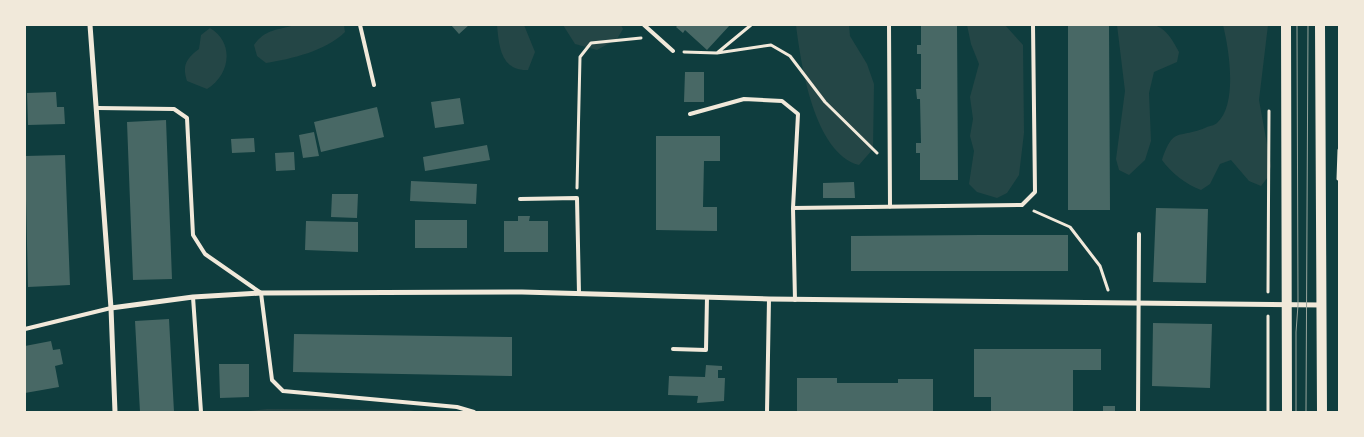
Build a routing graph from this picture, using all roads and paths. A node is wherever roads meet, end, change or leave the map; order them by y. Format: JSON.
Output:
{"nodes":[{"id":1,"x":90,"y":25,"type":"edge"},
{"id":2,"x":360,"y":25,"type":"edge"},
{"id":3,"x":644,"y":25,"type":"edge"},
{"id":4,"x":751,"y":25,"type":"edge"},
{"id":5,"x":889,"y":25,"type":"edge"},
{"id":6,"x":1033,"y":25,"type":"edge"},
{"id":7,"x":1286,"y":25,"type":"edge"},
{"id":8,"x":1320,"y":25,"type":"edge"},
{"id":9,"x":656,"y":36,"type":"junction"},
{"id":10,"x":673,"y":51,"type":"joint"},
{"id":11,"x":717,"y":53,"type":"junction"},
{"id":12,"x":374,"y":85,"type":"dead end"},
{"id":13,"x":1269,"y":105,"type":"dead end"},
{"id":14,"x":98,"y":108,"type":"junction"},
{"id":15,"x":690,"y":114,"type":"dead end"},
{"id":16,"x":891,"y":167,"type":"junction"},
{"id":17,"x":577,"y":198,"type":"junction"},
{"id":18,"x":520,"y":199,"type":"dead end"},
{"id":19,"x":1022,"y":205,"type":"junction"},
{"id":20,"x":890,"y":207,"type":"junction"},
{"id":21,"x":793,"y":208,"type":"junction"},
{"id":22,"x":1138,"y":234,"type":"dead end"},
{"id":23,"x":261,"y":293,"type":"junction"},
{"id":24,"x":579,"y":293,"type":"junction"},
{"id":25,"x":194,"y":297,"type":"junction"},
{"id":26,"x":707,"y":297,"type":"junction"},
{"id":27,"x":769,"y":299,"type":"junction"},
{"id":28,"x":796,"y":300,"type":"junction"},
{"id":29,"x":1113,"y":304,"type":"junction"},
{"id":30,"x":1137,"y":304,"type":"junction"},
{"id":31,"x":1268,"y":305,"type":"junction"},
{"id":32,"x":1286,"y":305,"type":"junction"},
{"id":33,"x":1323,"y":305,"type":"junction"},
{"id":34,"x":111,"y":308,"type":"junction"},
{"id":35,"x":25,"y":329,"type":"edge"},
{"id":36,"x":673,"y":349,"type":"dead end"},
{"id":37,"x":115,"y":412,"type":"edge"},
{"id":38,"x":201,"y":412,"type":"edge"},
{"id":39,"x":474,"y":412,"type":"edge"},
{"id":40,"x":767,"y":412,"type":"edge"},
{"id":41,"x":1138,"y":412,"type":"edge"},
{"id":42,"x":1268,"y":412,"type":"edge"},
{"id":43,"x":1287,"y":412,"type":"edge"},
{"id":44,"x":1322,"y":412,"type":"edge"}],
"edges":[{"from":1,"to":14,"type":"street"},
{"from":2,"to":12,"type":"lane"},
{"from":3,"to":9,"type":"lane"},
{"from":4,"to":11,"type":"path"},
{"from":5,"to":16,"type":"lane"},
{"from":6,"to":19,"type":"lane"},
{"from":7,"to":32,"type":"main road"},
{"from":8,"to":33,"type":"main road"},
{"from":9,"to":10,"type":"lane"},
{"from":9,"to":17,"type":"path"},
{"from":10,"to":11,"type":"path"},
{"from":11,"to":16,"type":"path"},
{"from":13,"to":31,"type":"path"},
{"from":14,"to":23,"type":"lane"},
{"from":14,"to":34,"type":"street"},
{"from":15,"to":21,"type":"lane"},
{"from":16,"to":20,"type":"lane"},
{"from":17,"to":18,"type":"lane"},
{"from":17,"to":24,"type":"lane"},
{"from":19,"to":20,"type":"lane"},
{"from":19,"to":29,"type":"path"},
{"from":20,"to":21,"type":"lane"},
{"from":21,"to":28,"type":"lane"},
{"from":22,"to":30,"type":"lane"},
{"from":23,"to":24,"type":"street"},
{"from":23,"to":25,"type":"street"},
{"from":23,"to":39,"type":"lane"},
{"from":24,"to":26,"type":"street"},
{"from":25,"to":34,"type":"street"},
{"from":25,"to":38,"type":"lane"},
{"from":26,"to":27,"type":"street"},
{"from":26,"to":36,"type":"lane"},
{"from":27,"to":28,"type":"street"},
{"from":27,"to":40,"type":"lane"},
{"from":28,"to":29,"type":"street"},
{"from":29,"to":30,"type":"street"},
{"from":30,"to":31,"type":"street"},
{"from":30,"to":41,"type":"lane"},
{"from":31,"to":32,"type":"street"},
{"from":31,"to":42,"type":"path"},
{"from":32,"to":33,"type":"street"},
{"from":32,"to":43,"type":"main road"},
{"from":33,"to":44,"type":"main road"},
{"from":34,"to":35,"type":"lane"},
{"from":34,"to":37,"type":"street"}]}
